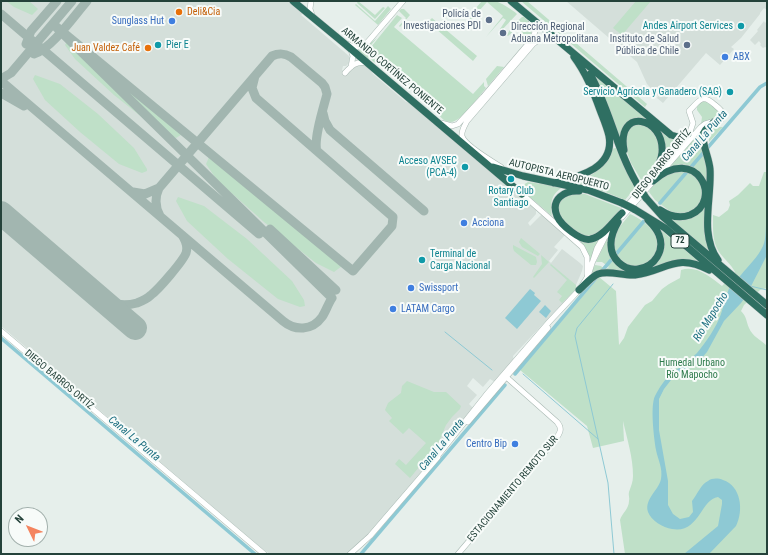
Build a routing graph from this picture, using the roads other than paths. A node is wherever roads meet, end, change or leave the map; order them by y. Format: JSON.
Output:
{"nodes":[{"id":1,"x":293,"y":1,"type":"edge"},
{"id":2,"x":311,"y":1,"type":"edge"},
{"id":3,"x":403,"y":1,"type":"edge"},
{"id":4,"x":511,"y":1,"type":"edge"},
{"id":5,"x":519,"y":7,"type":"junction"},
{"id":6,"x":315,"y":19,"type":"junction"},
{"id":7,"x":562,"y":44,"type":"junction"},
{"id":8,"x":347,"y":45,"type":"junction"},
{"id":9,"x":569,"y":49,"type":"junction"},
{"id":10,"x":368,"y":63,"type":"junction"},
{"id":11,"x":351,"y":67,"type":"junction"},
{"id":12,"x":345,"y":73,"type":"dead end"},
{"id":13,"x":437,"y":122,"type":"junction"},
{"id":14,"x":714,"y":122,"type":"junction"},
{"id":15,"x":688,"y":134,"type":"junction"},
{"id":16,"x":478,"y":157,"type":"junction"},
{"id":17,"x":627,"y":166,"type":"junction"},
{"id":18,"x":510,"y":173,"type":"junction"},
{"id":19,"x":653,"y":178,"type":"junction"},
{"id":20,"x":534,"y":179,"type":"junction"},
{"id":21,"x":554,"y":183,"type":"junction"},
{"id":22,"x":522,"y":194,"type":"junction"},
{"id":23,"x":599,"y":194,"type":"junction"},
{"id":24,"x":648,"y":201,"type":"junction"},
{"id":25,"x":635,"y":209,"type":"junction"},
{"id":26,"x":622,"y":213,"type":"junction"},
{"id":27,"x":618,"y":222,"type":"junction"},
{"id":28,"x":592,"y":263,"type":"junction"},
{"id":29,"x":724,"y":273,"type":"junction"},
{"id":30,"x":588,"y":281,"type":"junction"},
{"id":31,"x":580,"y":290,"type":"joint"},
{"id":32,"x":762,"y":304,"type":"edge"},
{"id":33,"x":767,"y":315,"type":"edge"},
{"id":34,"x":1,"y":331,"type":"edge"},
{"id":35,"x":505,"y":376,"type":"junction"},
{"id":36,"x":264,"y":554,"type":"edge"},
{"id":37,"x":350,"y":554,"type":"edge"},
{"id":38,"x":458,"y":554,"type":"edge"}],
"edges":[{"from":1,"to":6,"type":"highway","name":"ARMANDO CORTÍNEZ PONIENTE"},
{"from":2,"to":6,"type":"street"},
{"from":3,"to":8,"type":"street"},
{"from":4,"to":5,"type":"highway"},
{"from":5,"to":7,"type":"highway"},
{"from":5,"to":13,"type":"street"},
{"from":6,"to":8,"type":"highway","name":"ARMANDO CORTÍNEZ PONIENTE"},
{"from":7,"to":9,"type":"highway"},
{"from":7,"to":18,"type":"street"},
{"from":7,"to":21,"type":"highway"},
{"from":8,"to":10,"type":"highway","name":"ARMANDO CORTÍNEZ PONIENTE"},
{"from":8,"to":11,"type":"street"},
{"from":9,"to":15,"type":"highway"},
{"from":9,"to":17,"type":"highway","name":"AUTOPISTA AEROPUERTO","number":"72"},
{"from":10,"to":11,"type":"street"},
{"from":10,"to":13,"type":"highway","name":"ARMANDO CORTÍNEZ PONIENTE"},
{"from":11,"to":12,"type":"street"},
{"from":13,"to":16,"type":"highway","name":"ARMANDO CORTÍNEZ PONIENTE"},
{"from":14,"to":15,"type":"street","name":"DIEGO BARROS ORTÍZ"},
{"from":14,"to":19,"type":"street","name":"DIEGO BARROS ORTÍZ"},
{"from":14,"to":29,"type":"highway"},
{"from":15,"to":19,"type":"street","name":"DIEGO BARROS ORTÍZ"},
{"from":16,"to":18,"type":"highway","name":"AUTOPISTA AEROPUERTO","number":"72"},
{"from":16,"to":22,"type":"highway"},
{"from":17,"to":19,"type":"highway"},
{"from":17,"to":24,"type":"highway","name":"AUTOPISTA AEROPUERTO","number":"72","bridge":true},
{"from":18,"to":20,"type":"highway","name":"AUTOPISTA AEROPUERTO","number":"72"},
{"from":19,"to":24,"type":"highway"},
{"from":19,"to":26,"type":"street","name":"DIEGO BARROS ORTÍZ"},
{"from":19,"to":27,"type":"street","name":"DIEGO BARROS ORTÍZ"},
{"from":20,"to":21,"type":"highway","name":"AUTOPISTA AEROPUERTO","number":"72"},
{"from":20,"to":22,"type":"highway"},
{"from":21,"to":23,"type":"highway","name":"AUTOPISTA AEROPUERTO","number":"72"},
{"from":22,"to":30,"type":"street"},
{"from":23,"to":25,"type":"highway","name":"AUTOPISTA AEROPUERTO","number":"72","bridge":true},
{"from":23,"to":26,"type":"highway"},
{"from":24,"to":29,"type":"highway","name":"AUTOPISTA AEROPUERTO","number":"72"},
{"from":25,"to":27,"type":"highway"},
{"from":25,"to":29,"type":"highway","name":"AUTOPISTA AEROPUERTO","number":"72"},
{"from":26,"to":28,"type":"street","name":"DIEGO BARROS ORTÍZ"},
{"from":27,"to":28,"type":"street","name":"DIEGO BARROS ORTÍZ"},
{"from":28,"to":30,"type":"street","name":"DIEGO BARROS ORTÍZ"},
{"from":29,"to":30,"type":"highway"},
{"from":29,"to":32,"type":"highway","name":"AUTOPISTA AEROPUERTO","number":"72"},
{"from":30,"to":31,"type":"highway"},
{"from":31,"to":35,"type":"street"},
{"from":32,"to":33,"type":"highway","name":"AUTOPISTA AEROPUERTO","number":"72"},
{"from":34,"to":36,"type":"street","name":"DIEGO BARROS ORTÍZ"},
{"from":35,"to":37,"type":"street"},
{"from":35,"to":38,"type":"street","name":"ESTACIONAMIENTO REMOTO SUR"}]}
